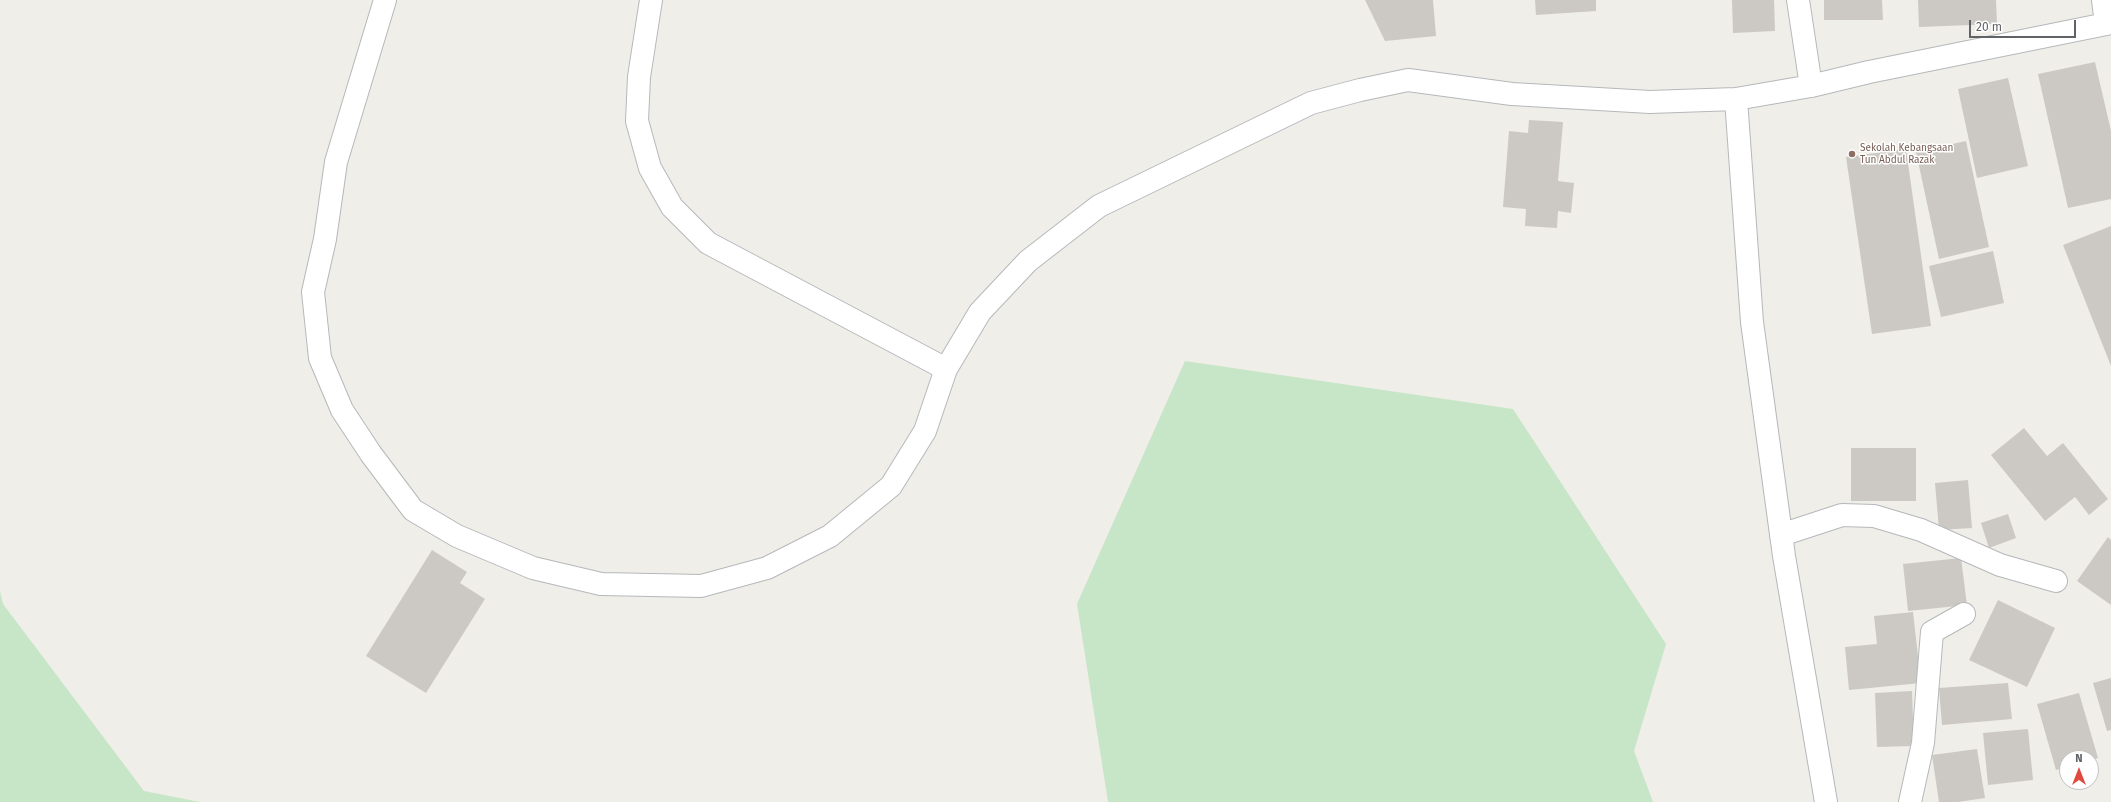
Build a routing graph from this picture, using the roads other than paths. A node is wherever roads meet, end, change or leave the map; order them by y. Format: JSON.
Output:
{"nodes":[{"id":1,"x":384,"y":0,"type":"edge"},
{"id":2,"x":651,"y":0,"type":"edge"},
{"id":3,"x":1798,"y":0,"type":"edge"},
{"id":4,"x":2104,"y":0,"type":"edge"},
{"id":5,"x":2108,"y":24,"type":"edge"},
{"id":6,"x":1812,"y":86,"type":"junction"},
{"id":7,"x":1736,"y":99,"type":"junction"},
{"id":8,"x":946,"y":369,"type":"junction"},
{"id":9,"x":1781,"y":535,"type":"junction"},
{"id":10,"x":2056,"y":581,"type":"dead end"},
{"id":11,"x":1964,"y":614,"type":"dead end"},
{"id":12,"x":1826,"y":802,"type":"edge"},
{"id":13,"x":1910,"y":802,"type":"edge"}],
"edges":[{"from":1,"to":8,"type":"street"},
{"from":2,"to":8,"type":"street"},
{"from":3,"to":6,"type":"street"},
{"from":4,"to":5,"type":"street"},
{"from":5,"to":6,"type":"street"},
{"from":6,"to":7,"type":"street"},
{"from":7,"to":8,"type":"street"},
{"from":7,"to":9,"type":"street"},
{"from":9,"to":10,"type":"street"},
{"from":9,"to":12,"type":"street"},
{"from":11,"to":13,"type":"street"}]}
